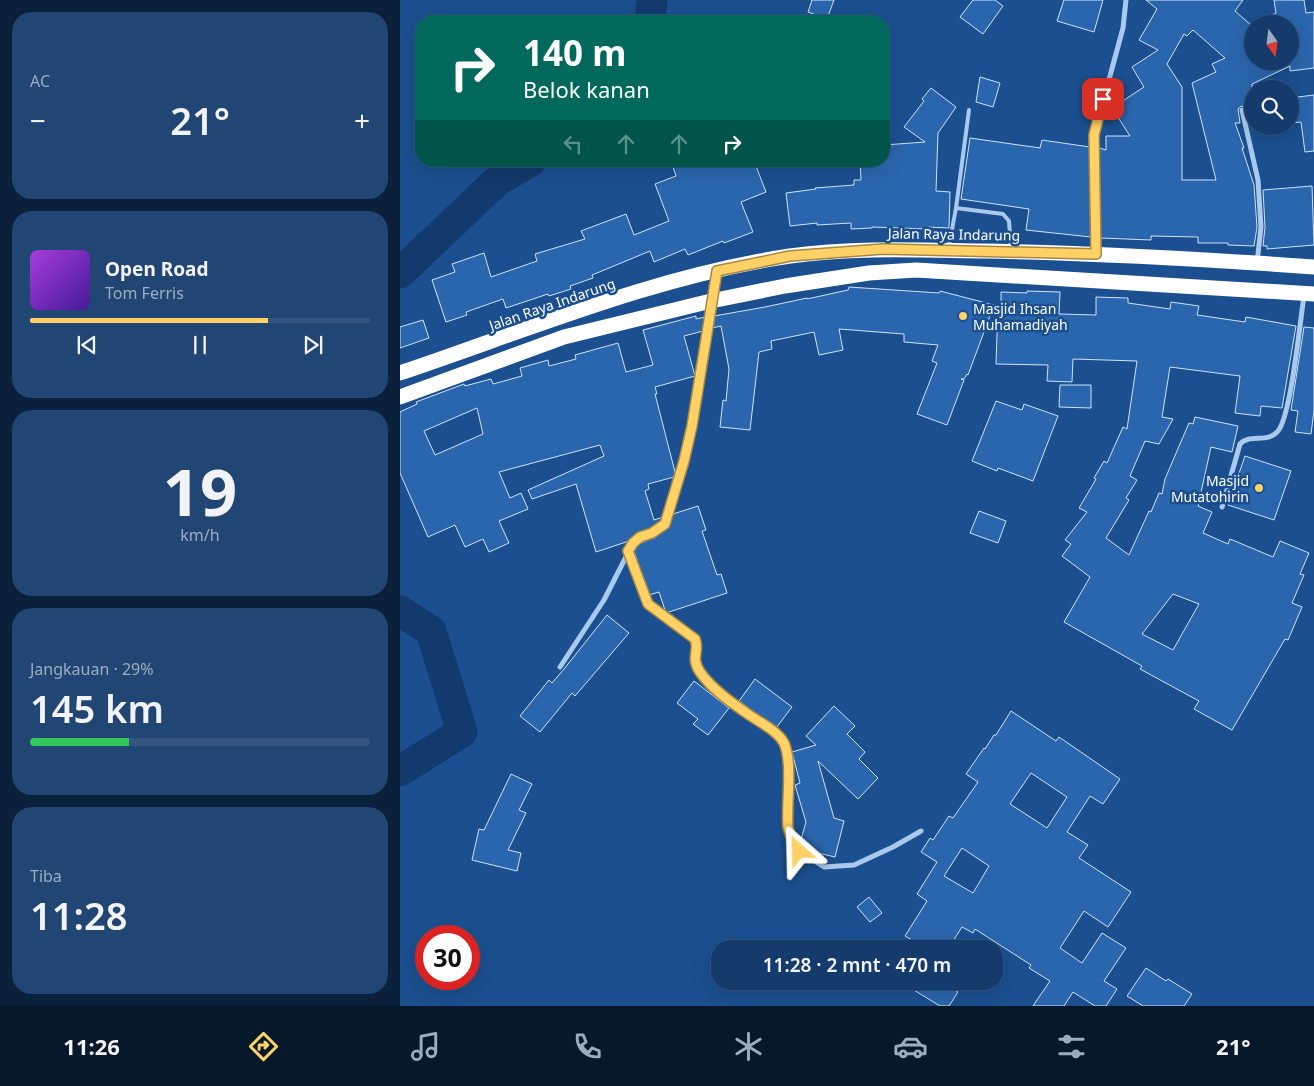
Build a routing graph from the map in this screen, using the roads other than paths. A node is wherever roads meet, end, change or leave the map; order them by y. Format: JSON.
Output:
{"nodes":[{"id":1,"x":1126,"y":0,"type":"edge"},
{"id":2,"x":968,"y":110,"type":"dead end"},
{"id":3,"x":1242,"y":110,"type":"dead end"},
{"id":4,"x":956,"y":208,"type":"junction"},
{"id":5,"x":948,"y":250,"type":"junction"},
{"id":6,"x":1012,"y":251,"type":"junction"},
{"id":7,"x":1096,"y":254,"type":"junction"},
{"id":8,"x":1257,"y":263,"type":"junction"},
{"id":9,"x":1314,"y":267,"type":"edge"},
{"id":10,"x":717,"y":271,"type":"junction"},
{"id":11,"x":1309,"y":293,"type":"edge"},
{"id":12,"x":711,"y":300,"type":"junction"},
{"id":13,"x":400,"y":373,"type":"edge"},
{"id":14,"x":400,"y":397,"type":"edge"},
{"id":15,"x":1222,"y":507,"type":"dead end"},
{"id":16,"x":628,"y":551,"type":"junction"},
{"id":17,"x":560,"y":667,"type":"dead end"},
{"id":18,"x":921,"y":831,"type":"dead end"}],
"edges":[{"from":1,"to":7,"type":"street"},
{"from":2,"to":4,"type":"lane"},
{"from":3,"to":8,"type":"street"},
{"from":4,"to":5,"type":"lane"},
{"from":4,"to":6,"type":"lane"},
{"from":5,"to":6,"type":"highway","name":"Jalan Raya Indarung"},
{"from":5,"to":10,"type":"highway","name":"Jalan Raya Indarung"},
{"from":6,"to":7,"type":"highway","name":"Jalan Raya Indarung"},
{"from":7,"to":8,"type":"highway","name":"Jalan Raya Indarung"},
{"from":8,"to":9,"type":"highway","name":"Jalan Raya Indarung"},
{"from":10,"to":12,"type":"street"},
{"from":10,"to":13,"type":"highway","name":"Jalan Raya Indarung"},
{"from":11,"to":12,"type":"highway"},
{"from":11,"to":15,"type":"street"},
{"from":12,"to":14,"type":"highway"},
{"from":12,"to":16,"type":"street"},
{"from":16,"to":17,"type":"street"},
{"from":16,"to":18,"type":"street"}]}
